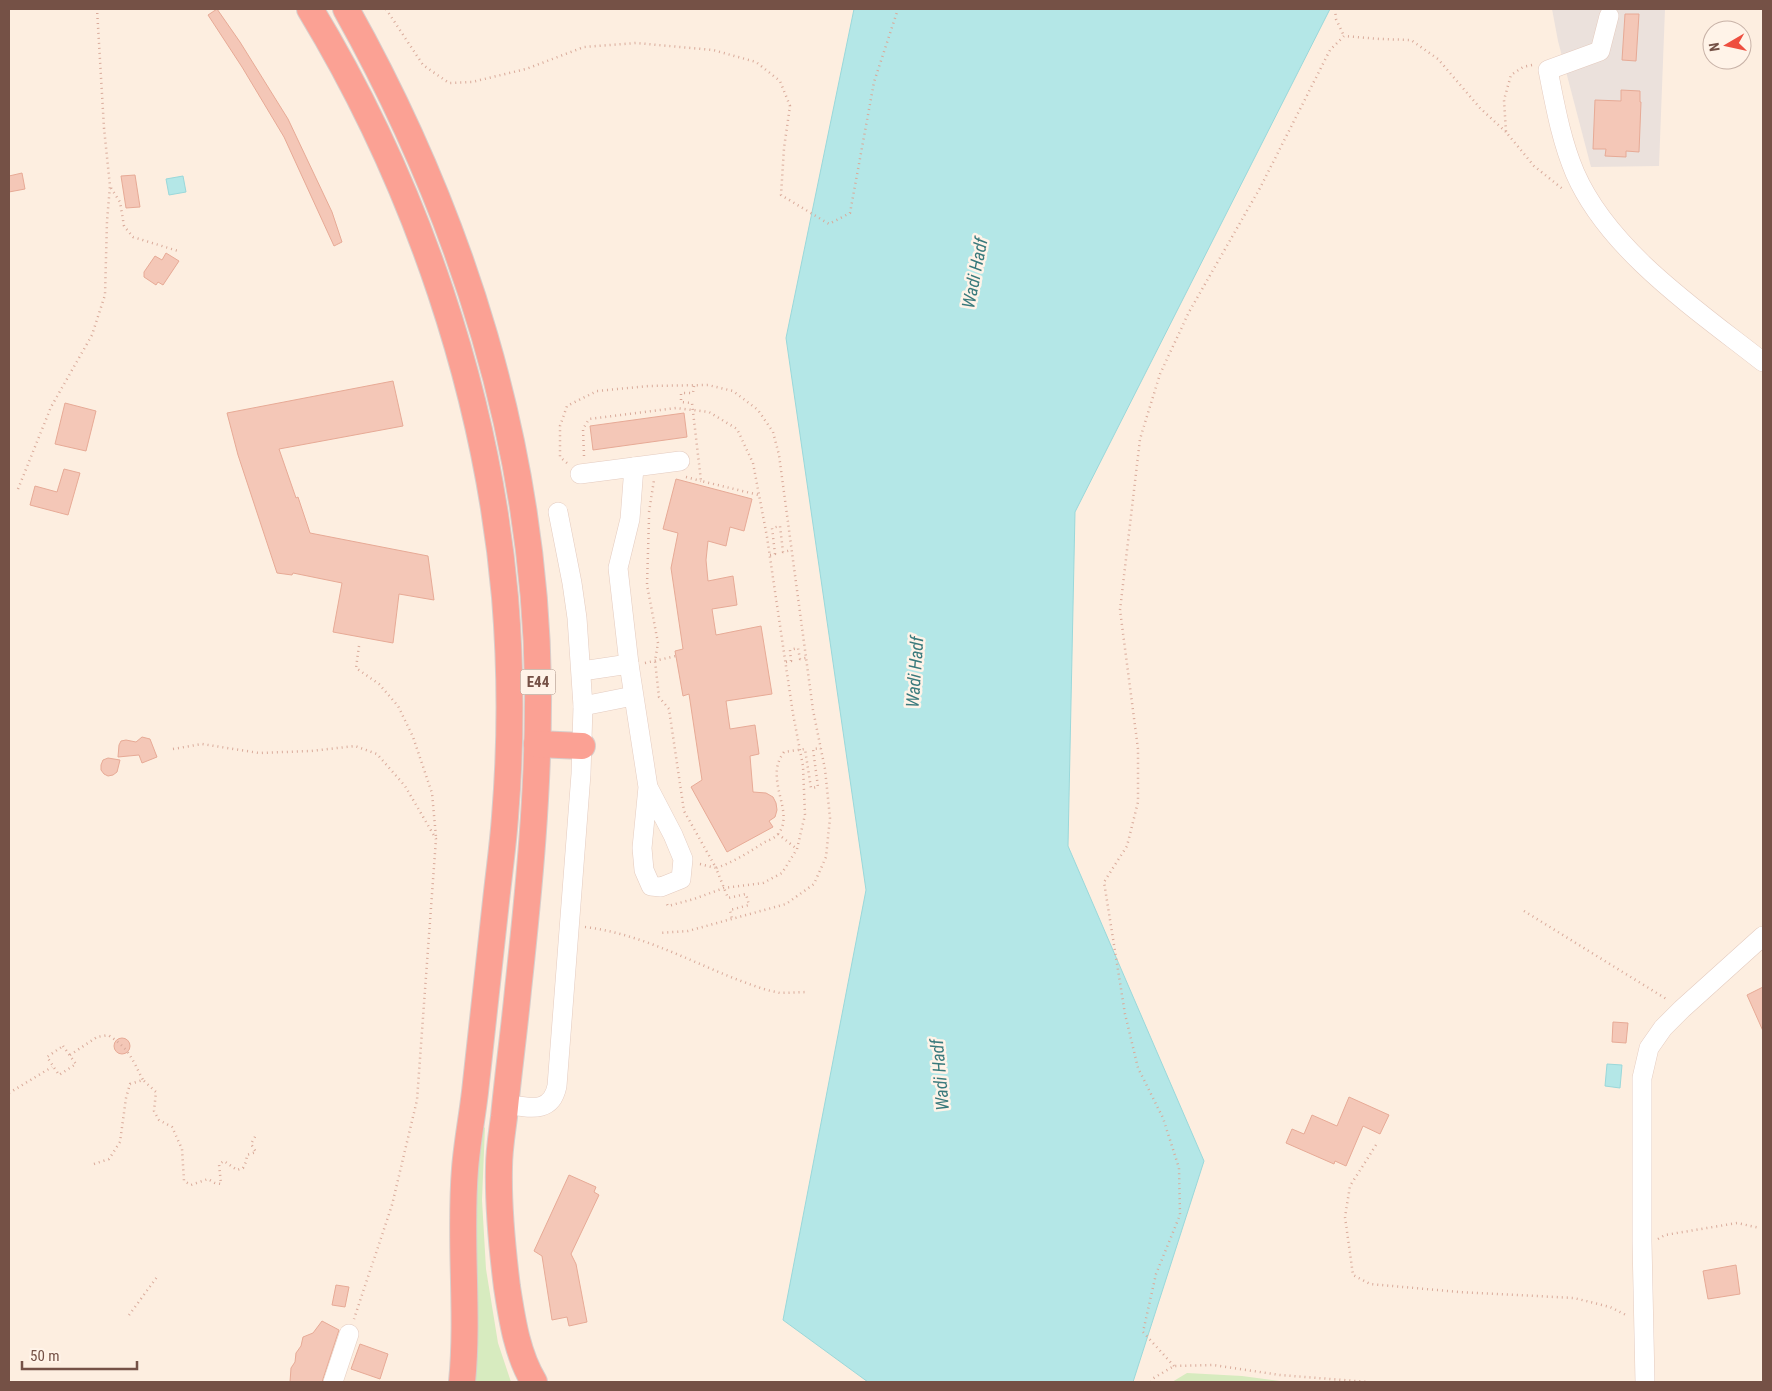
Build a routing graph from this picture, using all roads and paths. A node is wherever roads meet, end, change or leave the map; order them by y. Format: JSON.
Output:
{"nodes":[{"id":1,"x":97,"y":9,"type":"edge"},
{"id":2,"x":310,"y":9,"type":"edge"},
{"id":3,"x":346,"y":9,"type":"edge"},
{"id":4,"x":386,"y":9,"type":"edge"},
{"id":5,"x":898,"y":9,"type":"edge"},
{"id":6,"x":1335,"y":9,"type":"edge"},
{"id":7,"x":1609,"y":16,"type":"dead end"},
{"id":8,"x":1344,"y":36,"type":"junction"},
{"id":9,"x":1548,"y":70,"type":"junction"},
{"id":10,"x":1506,"y":132,"type":"junction"},
{"id":11,"x":110,"y":186,"type":"junction"},
{"id":12,"x":1571,"y":195,"type":"dead end"},
{"id":13,"x":178,"y":251,"type":"dead end"},
{"id":14,"x":1763,"y":362,"type":"edge"},
{"id":15,"x":694,"y":386,"type":"junction"},
{"id":16,"x":692,"y":409,"type":"junction"},
{"id":17,"x":680,"y":461,"type":"dead end"},
{"id":18,"x":657,"y":464,"type":"junction"},
{"id":19,"x":634,"y":467,"type":"junction"},
{"id":20,"x":580,"y":474,"type":"junction"},
{"id":21,"x":18,"y":489,"type":"dead end"},
{"id":22,"x":759,"y":495,"type":"junction"},
{"id":23,"x":558,"y":512,"type":"dead end"},
{"id":24,"x":792,"y":550,"type":"junction"},
{"id":25,"x":770,"y":555,"type":"junction"},
{"id":26,"x":359,"y":646,"type":"dead end"},
{"id":27,"x":676,"y":656,"type":"dead end"},
{"id":28,"x":806,"y":658,"type":"junction"},
{"id":29,"x":785,"y":662,"type":"junction"},
{"id":30,"x":642,"y":663,"type":"junction"},
{"id":31,"x":582,"y":671,"type":"junction"},
{"id":32,"x":634,"y":696,"type":"junction"},
{"id":33,"x":583,"y":706,"type":"junction"},
{"id":34,"x":638,"y":719,"type":"junction"},
{"id":35,"x":537,"y":744,"type":"junction"},
{"id":36,"x":582,"y":746,"type":"junction"},
{"id":37,"x":821,"y":748,"type":"junction"},
{"id":38,"x":173,"y":749,"type":"dead end"},
{"id":39,"x":800,"y":750,"type":"junction"},
{"id":40,"x":648,"y":787,"type":"junction"},
{"id":41,"x":778,"y":834,"type":"junction"},
{"id":42,"x":436,"y":839,"type":"junction"},
{"id":43,"x":797,"y":849,"type":"junction"},
{"id":44,"x":683,"y":859,"type":"junction"},
{"id":45,"x":716,"y":868,"type":"junction"},
{"id":46,"x":661,"y":887,"type":"junction"},
{"id":47,"x":724,"y":888,"type":"junction"},
{"id":48,"x":1524,"y":911,"type":"dead end"},
{"id":49,"x":732,"y":919,"type":"junction"},
{"id":50,"x":569,"y":925,"type":"junction"},
{"id":51,"x":659,"y":933,"type":"dead end"},
{"id":52,"x":1763,"y":936,"type":"edge"},
{"id":53,"x":807,"y":992,"type":"dead end"},
{"id":54,"x":1682,"y":1008,"type":"junction"},
{"id":55,"x":70,"y":1055,"type":"junction"},
{"id":56,"x":53,"y":1066,"type":"junction"},
{"id":57,"x":143,"y":1080,"type":"junction"},
{"id":58,"x":9,"y":1093,"type":"edge"},
{"id":59,"x":474,"y":1100,"type":"junction"},
{"id":60,"x":505,"y":1104,"type":"junction"},
{"id":61,"x":256,"y":1135,"type":"dead end"},
{"id":62,"x":1376,"y":1145,"type":"dead end"},
{"id":63,"x":94,"y":1164,"type":"dead end"},
{"id":64,"x":1760,"y":1228,"type":"dead end"},
{"id":65,"x":1642,"y":1242,"type":"junction"},
{"id":66,"x":157,"y":1277,"type":"dead end"},
{"id":67,"x":129,"y":1315,"type":"dead end"},
{"id":68,"x":1644,"y":1328,"type":"junction"},
{"id":69,"x":349,"y":1334,"type":"joint"},
{"id":70,"x":1174,"y":1366,"type":"junction"},
{"id":71,"x":333,"y":1382,"type":"edge"},
{"id":72,"x":462,"y":1382,"type":"edge"},
{"id":73,"x":534,"y":1382,"type":"edge"},
{"id":74,"x":1151,"y":1382,"type":"edge"},
{"id":75,"x":1368,"y":1382,"type":"edge"},
{"id":76,"x":1645,"y":1382,"type":"edge"}],
"edges":[{"from":1,"to":11,"type":"path"},
{"from":2,"to":59,"type":"highway","number":"E44"},
{"from":3,"to":35,"type":"highway","number":"E44"},
{"from":4,"to":5,"type":"path"},
{"from":6,"to":8,"type":"path"},
{"from":7,"to":9,"type":"street"},
{"from":8,"to":10,"type":"path"},
{"from":8,"to":70,"type":"path"},
{"from":9,"to":10,"type":"path"},
{"from":9,"to":14,"type":"street"},
{"from":10,"to":12,"type":"path"},
{"from":11,"to":13,"type":"path"},
{"from":11,"to":21,"type":"path"},
{"from":15,"to":16,"type":"path"},
{"from":15,"to":20,"type":"path"},
{"from":15,"to":24,"type":"path"},
{"from":16,"to":20,"type":"path"},
{"from":16,"to":22,"type":"path"},
{"from":16,"to":22,"type":"path"},
{"from":17,"to":18,"type":"street"},
{"from":18,"to":19,"type":"street"},
{"from":18,"to":30,"type":"path"},
{"from":19,"to":20,"type":"street"},
{"from":19,"to":30,"type":"street"},
{"from":22,"to":25,"type":"path"},
{"from":23,"to":31,"type":"street"},
{"from":24,"to":25,"type":"path"},
{"from":24,"to":28,"type":"path"},
{"from":25,"to":29,"type":"path"},
{"from":26,"to":42,"type":"path"},
{"from":27,"to":30,"type":"path"},
{"from":28,"to":29,"type":"path"},
{"from":28,"to":37,"type":"path"},
{"from":29,"to":39,"type":"path"},
{"from":30,"to":31,"type":"street"},
{"from":30,"to":32,"type":"street"},
{"from":30,"to":34,"type":"street"},
{"from":30,"to":45,"type":"path"},
{"from":31,"to":33,"type":"street"},
{"from":32,"to":33,"type":"street"},
{"from":32,"to":34,"type":"street"},
{"from":33,"to":36,"type":"street"},
{"from":34,"to":40,"type":"street"},
{"from":35,"to":36,"type":"highway"},
{"from":35,"to":60,"type":"highway","number":"E44"},
{"from":36,"to":50,"type":"street"},
{"from":37,"to":39,"type":"path"},
{"from":37,"to":49,"type":"path"},
{"from":38,"to":42,"type":"path"},
{"from":39,"to":41,"type":"path"},
{"from":39,"to":43,"type":"path"},
{"from":40,"to":44,"type":"street"},
{"from":40,"to":46,"type":"street"},
{"from":41,"to":43,"type":"path"},
{"from":41,"to":45,"type":"path"},
{"from":42,"to":69,"type":"path"},
{"from":43,"to":47,"type":"path"},
{"from":44,"to":45,"type":"path"},
{"from":44,"to":46,"type":"street"},
{"from":45,"to":47,"type":"path"},
{"from":46,"to":47,"type":"path"},
{"from":47,"to":49,"type":"path"},
{"from":48,"to":54,"type":"path"},
{"from":49,"to":51,"type":"path"},
{"from":50,"to":53,"type":"path"},
{"from":50,"to":60,"type":"street"},
{"from":52,"to":54,"type":"street"},
{"from":54,"to":65,"type":"street"},
{"from":55,"to":56,"type":"path"},
{"from":55,"to":56,"type":"path"},
{"from":55,"to":57,"type":"path"},
{"from":56,"to":58,"type":"path"},
{"from":57,"to":61,"type":"path"},
{"from":57,"to":63,"type":"path"},
{"from":59,"to":60,"type":"highway"},
{"from":59,"to":72,"type":"highway","number":"E44"},
{"from":60,"to":73,"type":"highway","number":"E44"},
{"from":62,"to":68,"type":"path"},
{"from":64,"to":65,"type":"path"},
{"from":65,"to":68,"type":"street"},
{"from":66,"to":67,"type":"path"},
{"from":68,"to":76,"type":"street"},
{"from":69,"to":71,"type":"street"},
{"from":70,"to":74,"type":"path"},
{"from":70,"to":75,"type":"path"}]}
